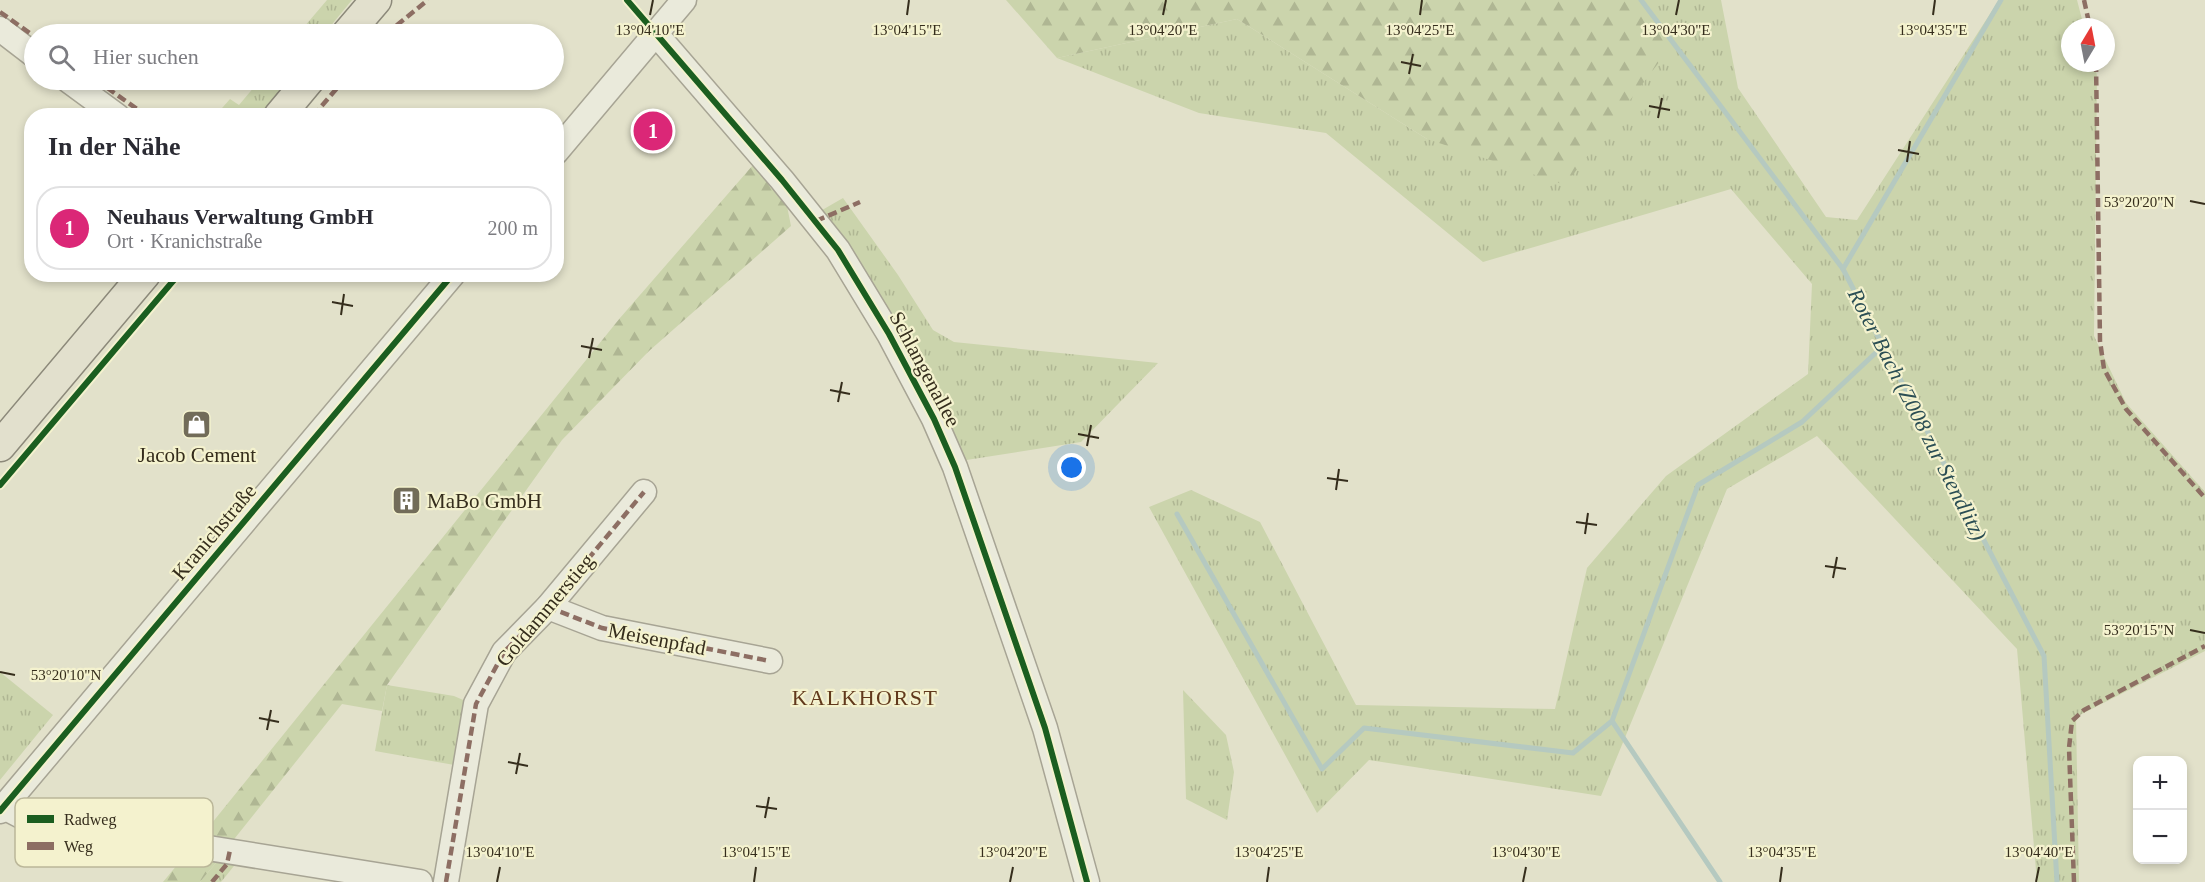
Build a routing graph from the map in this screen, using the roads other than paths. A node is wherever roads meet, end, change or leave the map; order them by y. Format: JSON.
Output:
{"nodes":[{"id":1,"x":376,"y":0,"type":"edge"},
{"id":2,"x":684,"y":0,"type":"edge"},
{"id":3,"x":356,"y":24,"type":"edge"},
{"id":4,"x":0,"y":29,"type":"edge"},
{"id":5,"x":656,"y":34,"type":"junction"},
{"id":6,"x":24,"y":47,"type":"edge"},
{"id":7,"x":82,"y":90,"type":"edge"},
{"id":8,"x":301,"y":90,"type":"edge"},
{"id":9,"x":106,"y":108,"type":"edge"},
{"id":10,"x":286,"y":108,"type":"edge"},
{"id":11,"x":564,"y":143,"type":"edge"},
{"id":12,"x":138,"y":282,"type":"edge"},
{"id":13,"x":446,"y":282,"type":"edge"},
{"id":14,"x":0,"y":446,"type":"edge"},
{"id":15,"x":644,"y":492,"type":"dead end"},
{"id":16,"x":548,"y":607,"type":"junction"},
{"id":17,"x":770,"y":661,"type":"dead end"},
{"id":18,"x":2,"y":809,"type":"edge"},
{"id":19,"x":213,"y":849,"type":"edge"},
{"id":20,"x":420,"y":882,"type":"edge"},
{"id":21,"x":446,"y":882,"type":"edge"},
{"id":22,"x":1087,"y":882,"type":"edge"}],
"edges":[{"from":1,"to":3,"type":"main road"},
{"from":2,"to":5,"type":"street"},
{"from":4,"to":6,"type":"street"},
{"from":5,"to":11,"type":"street"},
{"from":5,"to":22,"type":"street","name":"Schlangenallee"},
{"from":7,"to":9,"type":"street"},
{"from":8,"to":10,"type":"main road"},
{"from":12,"to":14,"type":"main road"},
{"from":13,"to":18,"type":"street","name":"Kranichstraße"},
{"from":15,"to":16,"type":"street","name":"Goldammerstieg"},
{"from":16,"to":17,"type":"street","name":"Meisenpfad"},
{"from":16,"to":21,"type":"street","name":"Goldammerstieg"},
{"from":19,"to":20,"type":"street"}]}
